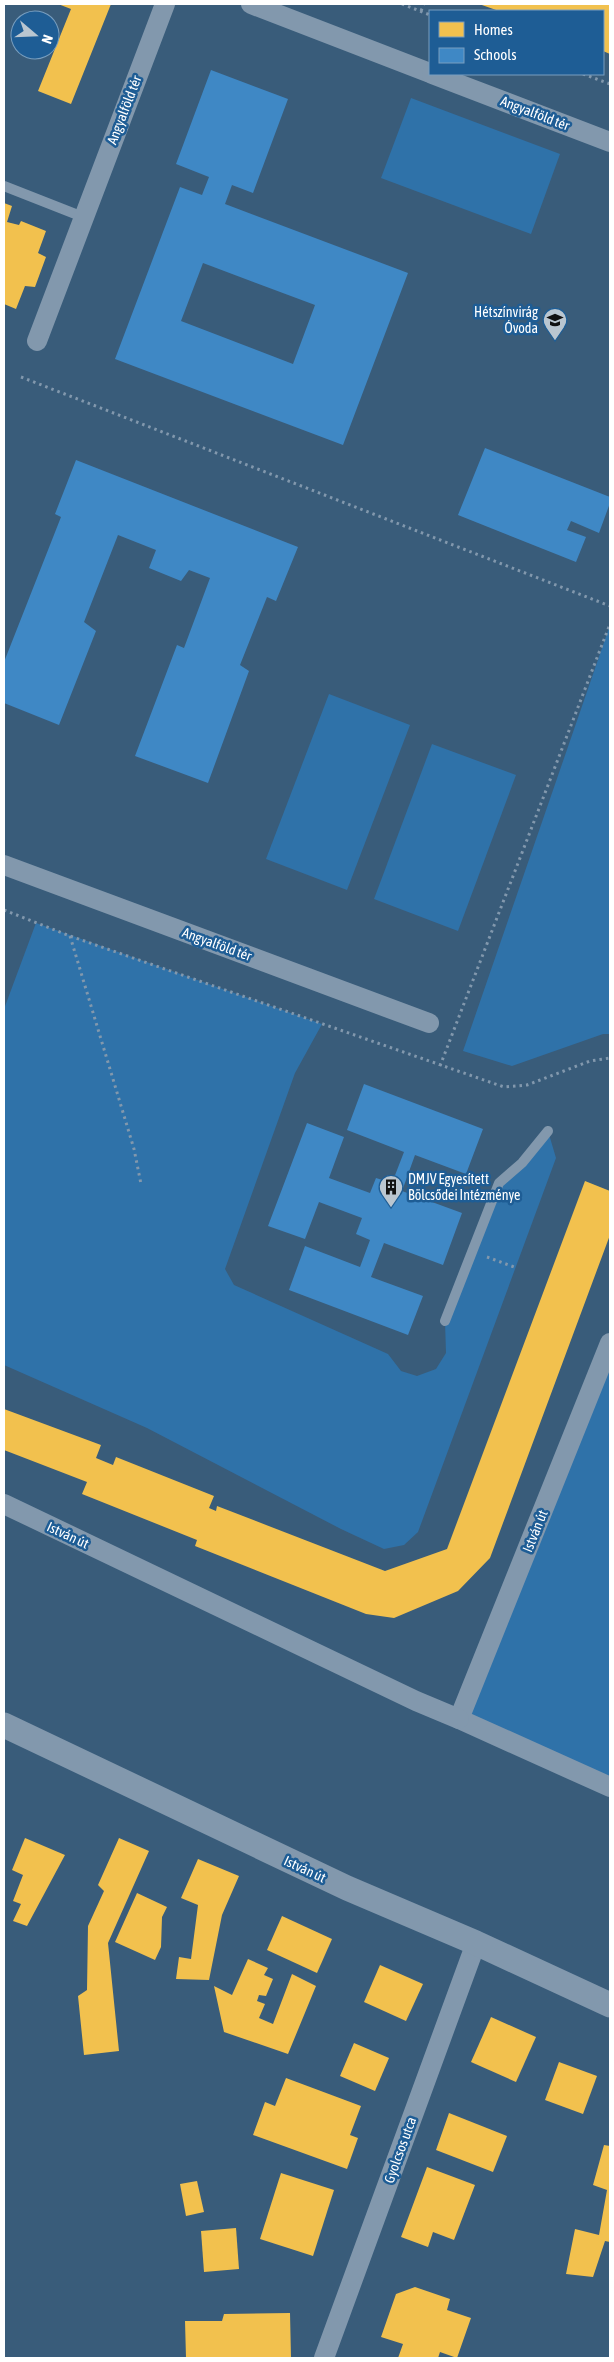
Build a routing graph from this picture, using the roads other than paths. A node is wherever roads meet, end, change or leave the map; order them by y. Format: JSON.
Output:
{"nodes":[{"id":1,"x":166,"y":4,"type":"edge"},
{"id":2,"x":251,"y":4,"type":"edge"},
{"id":3,"x":429,"y":72,"type":"edge"},
{"id":4,"x":436,"y":75,"type":"edge"},
{"id":5,"x":610,"y":142,"type":"edge"},
{"id":6,"x":4,"y":186,"type":"edge"},
{"id":7,"x":84,"y":217,"type":"junction"},
{"id":8,"x":37,"y":341,"type":"dead end"},
{"id":9,"x":4,"y":865,"type":"edge"},
{"id":10,"x":429,"y":1023,"type":"dead end"},
{"id":11,"x":548,"y":1131,"type":"dead end"},
{"id":12,"x":445,"y":1322,"type":"dead end"},
{"id":13,"x":610,"y":1343,"type":"edge"},
{"id":14,"x":4,"y":1504,"type":"edge"},
{"id":15,"x":459,"y":1719,"type":"junction"},
{"id":16,"x":4,"y":1725,"type":"edge"},
{"id":17,"x":610,"y":1787,"type":"edge"},
{"id":18,"x":476,"y":1943,"type":"junction"},
{"id":19,"x":610,"y":2005,"type":"edge"},
{"id":20,"x":324,"y":2358,"type":"edge"}],
"edges":[{"from":1,"to":7,"type":"street","name":"Angyalföld tér"},
{"from":2,"to":3,"type":"street","name":"Angyalföld tér"},
{"from":4,"to":5,"type":"street","name":"Angyalföld tér"},
{"from":6,"to":7,"type":"lane"},
{"from":7,"to":8,"type":"street","name":"Angyalföld tér"},
{"from":9,"to":10,"type":"street","name":"Angyalföld tér"},
{"from":11,"to":12,"type":"lane"},
{"from":13,"to":15,"type":"street","name":"István út"},
{"from":14,"to":15,"type":"street","name":"István út"},
{"from":15,"to":17,"type":"street","name":"István út"},
{"from":16,"to":18,"type":"street","name":"István út"},
{"from":18,"to":19,"type":"street","name":"István út"},
{"from":18,"to":20,"type":"street","name":"Gyolcsos utca"}]}
